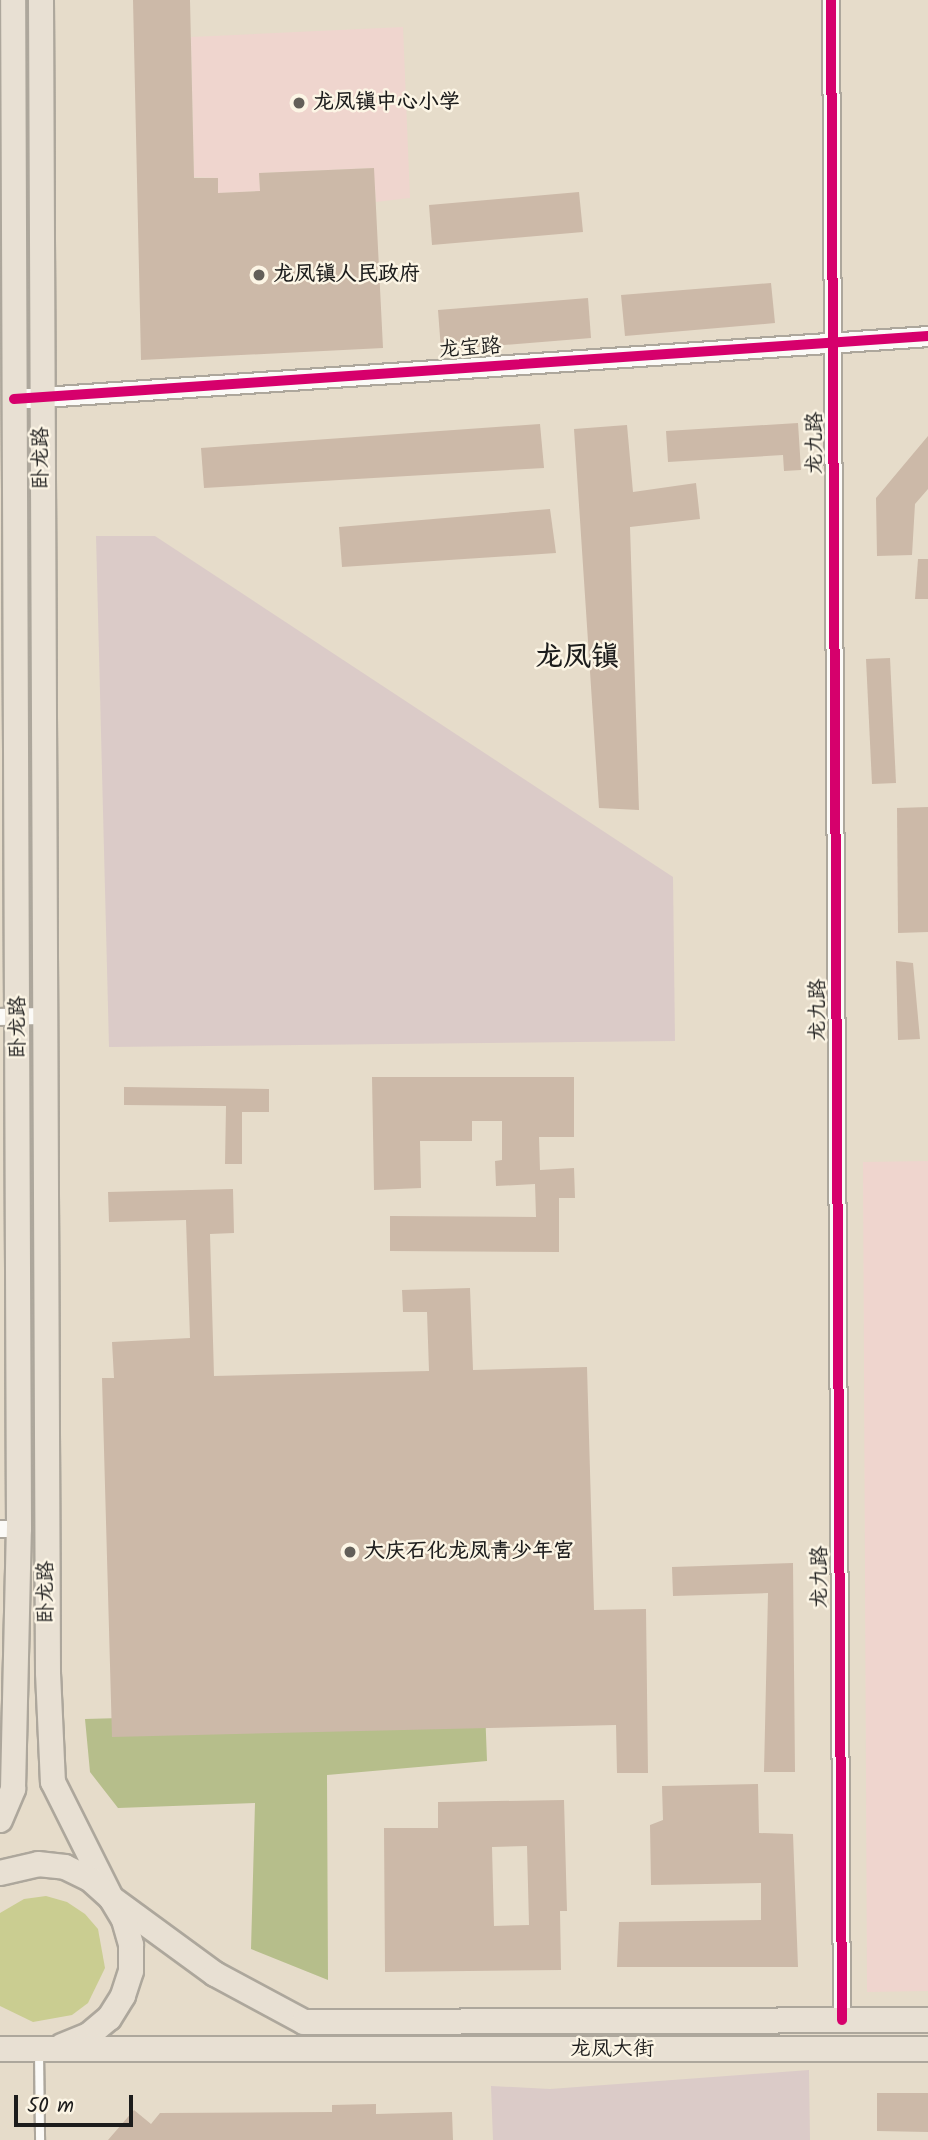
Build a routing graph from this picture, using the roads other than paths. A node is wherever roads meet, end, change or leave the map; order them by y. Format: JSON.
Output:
{"nodes":[{"id":1,"x":13,"y":0,"type":"edge"},
{"id":2,"x":41,"y":0,"type":"edge"},
{"id":3,"x":831,"y":0,"type":"edge"},
{"id":4,"x":928,"y":337,"type":"edge"},
{"id":5,"x":835,"y":343,"type":"junction"},
{"id":6,"x":42,"y":397,"type":"junction"},
{"id":7,"x":14,"y":399,"type":"junction"},
{"id":8,"x":9,"y":1016,"type":"edge"},
{"id":9,"x":45,"y":1016,"type":"junction"},
{"id":10,"x":10,"y":1529,"type":"edge"},
{"id":11,"x":0,"y":1820,"type":"edge"},
{"id":12,"x":0,"y":1873,"type":"edge"},
{"id":13,"x":111,"y":1898,"type":"junction"},
{"id":14,"x":842,"y":2020,"type":"junction"},
{"id":15,"x":928,"y":2020,"type":"edge"},
{"id":16,"x":0,"y":2039,"type":"edge"},
{"id":17,"x":0,"y":2049,"type":"edge"},
{"id":18,"x":39,"y":2049,"type":"junction"},
{"id":19,"x":928,"y":2049,"type":"edge"},
{"id":20,"x":40,"y":2140,"type":"edge"}],
"edges":[{"from":1,"to":7,"type":"main road","name":"卧龙路"},
{"from":2,"to":6,"type":"main road","name":"卧龙路"},
{"from":3,"to":5,"type":"street","name":"龙九路"},
{"from":4,"to":5,"type":"street","name":"龙宝路"},
{"from":5,"to":6,"type":"street","name":"龙宝路"},
{"from":5,"to":14,"type":"street","name":"龙九路"},
{"from":6,"to":7,"type":"street","name":"龙宝路"},
{"from":6,"to":9,"type":"main road","name":"卧龙路"},
{"from":7,"to":8,"type":"main road","name":"卧龙路"},
{"from":8,"to":9,"type":"street"},
{"from":8,"to":10,"type":"main road","name":"卧龙路"},
{"from":9,"to":13,"type":"main road","name":"卧龙路"},
{"from":10,"to":11,"type":"main road","name":"卧龙路"},
{"from":12,"to":13,"type":"main road"},
{"from":13,"to":14,"type":"main road","name":"龙凤大街"},
{"from":13,"to":18,"type":"main road","name":"卧龙路"},
{"from":14,"to":15,"type":"main road","name":"龙凤大街"},
{"from":16,"to":18,"type":"main road"},
{"from":17,"to":18,"type":"main road"},
{"from":18,"to":19,"type":"main road","name":"龙凤大街"},
{"from":18,"to":20,"type":"lane"}]}
